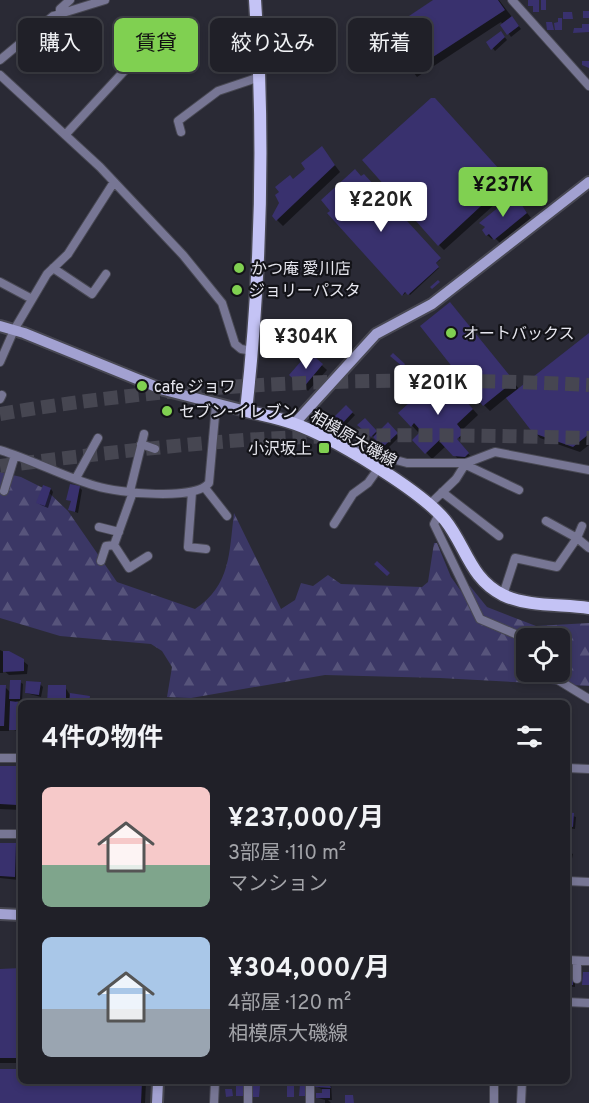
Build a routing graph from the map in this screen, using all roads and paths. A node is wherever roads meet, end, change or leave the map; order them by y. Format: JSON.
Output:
{"nodes":[{"id":1,"x":70,"y":0,"type":"edge"},
{"id":2,"x":105,"y":0,"type":"edge"},
{"id":3,"x":255,"y":0,"type":"edge"},
{"id":4,"x":512,"y":0,"type":"edge"},
{"id":5,"x":60,"y":13,"type":"junction"},
{"id":6,"x":0,"y":60,"type":"edge"},
{"id":7,"x":123,"y":72,"type":"edge"},
{"id":8,"x":0,"y":75,"type":"edge"},
{"id":9,"x":260,"y":77,"type":"junction"},
{"id":10,"x":589,"y":86,"type":"edge"},
{"id":11,"x":181,"y":132,"type":"dead end"},
{"id":12,"x":66,"y":134,"type":"junction"},
{"id":13,"x":114,"y":182,"type":"junction"},
{"id":14,"x":589,"y":182,"type":"edge"},
{"id":15,"x":53,"y":268,"type":"junction"},
{"id":16,"x":106,"y":274,"type":"dead end"},
{"id":17,"x":0,"y":282,"type":"edge"},
{"id":18,"x":32,"y":299,"type":"junction"},
{"id":19,"x":0,"y":326,"type":"edge"},
{"id":20,"x":14,"y":330,"type":"junction"},
{"id":21,"x":253,"y":351,"type":"junction"},
{"id":22,"x":0,"y":362,"type":"edge"},
{"id":23,"x":216,"y":405,"type":"junction"},
{"id":24,"x":246,"y":411,"type":"junction"},
{"id":25,"x":295,"y":423,"type":"junction"},
{"id":26,"x":144,"y":434,"type":"dead end"},
{"id":27,"x":98,"y":438,"type":"dead end"},
{"id":28,"x":141,"y":444,"type":"junction"},
{"id":29,"x":155,"y":449,"type":"dead end"},
{"id":30,"x":0,"y":450,"type":"edge"},
{"id":31,"x":353,"y":454,"type":"junction"},
{"id":32,"x":15,"y":455,"type":"junction"},
{"id":33,"x":466,"y":464,"type":"junction"},
{"id":34,"x":378,"y":469,"type":"junction"},
{"id":35,"x":589,"y":470,"type":"edge"},
{"id":36,"x":76,"y":478,"type":"junction"},
{"id":37,"x":205,"y":488,"type":"junction"},
{"id":38,"x":519,"y":490,"type":"dead end"},
{"id":39,"x":4,"y":491,"type":"dead end"},
{"id":40,"x":131,"y":492,"type":"junction"},
{"id":41,"x":192,"y":492,"type":"junction"},
{"id":42,"x":442,"y":492,"type":"junction"},
{"id":43,"x":429,"y":504,"type":"junction"},
{"id":44,"x":439,"y":513,"type":"junction"},
{"id":45,"x":227,"y":516,"type":"dead end"},
{"id":46,"x":546,"y":521,"type":"dead end"},
{"id":47,"x":334,"y":524,"type":"dead end"},
{"id":48,"x":582,"y":526,"type":"dead end"},
{"id":49,"x":99,"y":527,"type":"dead end"},
{"id":50,"x":119,"y":532,"type":"junction"},
{"id":51,"x":499,"y":536,"type":"dead end"},
{"id":52,"x":577,"y":538,"type":"junction"},
{"id":53,"x":114,"y":546,"type":"junction"},
{"id":54,"x":589,"y":548,"type":"edge"},
{"id":55,"x":206,"y":549,"type":"dead end"},
{"id":56,"x":148,"y":556,"type":"dead end"},
{"id":57,"x":101,"y":561,"type":"dead end"},
{"id":58,"x":503,"y":595,"type":"junction"},
{"id":59,"x":589,"y":608,"type":"edge"},
{"id":60,"x":516,"y":635,"type":"edge"},
{"id":61,"x":561,"y":682,"type":"edge"},
{"id":62,"x":589,"y":699,"type":"edge"},
{"id":63,"x":0,"y":758,"type":"edge"},
{"id":64,"x":18,"y":758,"type":"edge"},
{"id":65,"x":570,"y":768,"type":"edge"},
{"id":66,"x":589,"y":769,"type":"edge"},
{"id":67,"x":0,"y":834,"type":"edge"},
{"id":68,"x":18,"y":834,"type":"edge"},
{"id":69,"x":570,"y":881,"type":"edge"},
{"id":70,"x":589,"y":882,"type":"edge"},
{"id":71,"x":0,"y":914,"type":"edge"},
{"id":72,"x":18,"y":915,"type":"edge"},
{"id":73,"x":570,"y":960,"type":"edge"},
{"id":74,"x":577,"y":961,"type":"junction"},
{"id":75,"x":589,"y":961,"type":"edge"},
{"id":76,"x":577,"y":979,"type":"dead end"},
{"id":77,"x":570,"y":1002,"type":"edge"},
{"id":78,"x":589,"y":1003,"type":"edge"},
{"id":79,"x":158,"y":1084,"type":"edge"},
{"id":80,"x":215,"y":1084,"type":"edge"},
{"id":81,"x":248,"y":1084,"type":"edge"},
{"id":82,"x":310,"y":1084,"type":"edge"},
{"id":83,"x":494,"y":1084,"type":"edge"},
{"id":84,"x":522,"y":1084,"type":"edge"},
{"id":85,"x":158,"y":1103,"type":"edge"},
{"id":86,"x":214,"y":1103,"type":"edge"},
{"id":87,"x":248,"y":1103,"type":"edge"},
{"id":88,"x":310,"y":1103,"type":"edge"},
{"id":89,"x":494,"y":1103,"type":"edge"},
{"id":90,"x":521,"y":1103,"type":"edge"}],
"edges":[{"from":1,"to":5,"type":"street"},
{"from":2,"to":5,"type":"street"},
{"from":3,"to":9,"type":"main road"},
{"from":4,"to":10,"type":"street"},
{"from":5,"to":6,"type":"street"},
{"from":7,"to":12,"type":"street"},
{"from":8,"to":12,"type":"street"},
{"from":9,"to":11,"type":"street"},
{"from":9,"to":21,"type":"main road"},
{"from":12,"to":13,"type":"street"},
{"from":13,"to":15,"type":"street"},
{"from":13,"to":21,"type":"street"},
{"from":14,"to":25,"type":"street"},
{"from":15,"to":16,"type":"street"},
{"from":15,"to":18,"type":"street"},
{"from":17,"to":18,"type":"street"},
{"from":18,"to":20,"type":"street"},
{"from":19,"to":20,"type":"street"},
{"from":20,"to":22,"type":"street"},
{"from":20,"to":23,"type":"street"},
{"from":21,"to":24,"type":"main road"},
{"from":23,"to":24,"type":"street"},
{"from":23,"to":37,"type":"street"},
{"from":24,"to":25,"type":"main road","name":"相模原大磯線"},
{"from":25,"to":31,"type":"main road","name":"相模原大磯線"},
{"from":26,"to":28,"type":"street"},
{"from":27,"to":36,"type":"street"},
{"from":28,"to":29,"type":"street"},
{"from":28,"to":40,"type":"street"},
{"from":30,"to":32,"type":"street"},
{"from":31,"to":33,"type":"street"},
{"from":31,"to":34,"type":"main road","name":"相模原大磯線"},
{"from":32,"to":36,"type":"street"},
{"from":32,"to":39,"type":"street"},
{"from":33,"to":35,"type":"street"},
{"from":33,"to":38,"type":"street"},
{"from":33,"to":42,"type":"street"},
{"from":34,"to":43,"type":"main road","name":"相模原大磯線"},
{"from":34,"to":47,"type":"street"},
{"from":36,"to":40,"type":"street"},
{"from":37,"to":41,"type":"street"},
{"from":37,"to":45,"type":"street"},
{"from":40,"to":41,"type":"street"},
{"from":40,"to":50,"type":"street"},
{"from":41,"to":55,"type":"street"},
{"from":42,"to":43,"type":"street"},
{"from":42,"to":51,"type":"street"},
{"from":43,"to":44,"type":"main road","name":"相模原大磯線"},
{"from":44,"to":58,"type":"main road","name":"相模原大磯線"},
{"from":44,"to":60,"type":"street"},
{"from":46,"to":52,"type":"street"},
{"from":48,"to":52,"type":"street"},
{"from":49,"to":50,"type":"street"},
{"from":50,"to":53,"type":"street"},
{"from":52,"to":54,"type":"street"},
{"from":52,"to":58,"type":"street"},
{"from":53,"to":56,"type":"street"},
{"from":53,"to":57,"type":"street"},
{"from":58,"to":59,"type":"main road","name":"相模原大磯線"},
{"from":61,"to":62,"type":"street"},
{"from":63,"to":64,"type":"street"},
{"from":65,"to":66,"type":"street"},
{"from":67,"to":68,"type":"street"},
{"from":69,"to":70,"type":"street"},
{"from":71,"to":72,"type":"street"},
{"from":73,"to":74,"type":"street"},
{"from":74,"to":75,"type":"street"},
{"from":74,"to":76,"type":"street"},
{"from":77,"to":78,"type":"street"},
{"from":79,"to":85,"type":"street"},
{"from":80,"to":86,"type":"street"},
{"from":81,"to":87,"type":"street"},
{"from":82,"to":88,"type":"street"},
{"from":83,"to":89,"type":"street"},
{"from":84,"to":90,"type":"street"}]}
